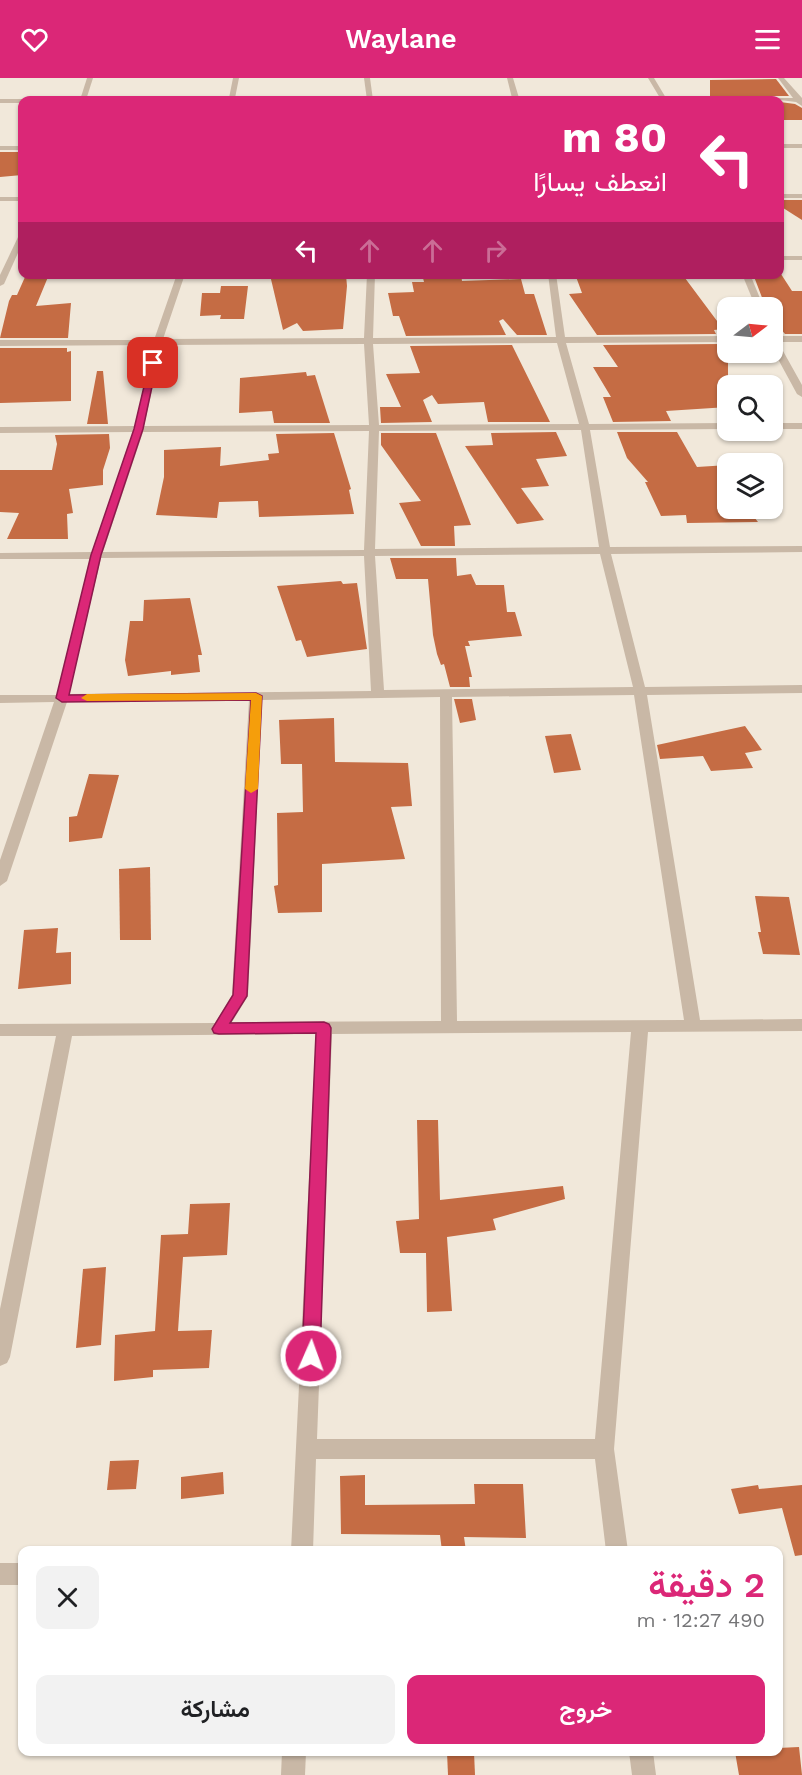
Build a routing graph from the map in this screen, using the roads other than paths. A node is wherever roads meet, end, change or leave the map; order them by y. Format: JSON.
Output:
{"nodes":[{"id":1,"x":90,"y":78,"type":"edge"},
{"id":2,"x":236,"y":78,"type":"edge"},
{"id":3,"x":367,"y":78,"type":"edge"},
{"id":4,"x":510,"y":78,"type":"edge"},
{"id":5,"x":651,"y":78,"type":"edge"},
{"id":6,"x":781,"y":78,"type":"edge"},
{"id":7,"x":83,"y":96,"type":"edge"},
{"id":8,"x":233,"y":96,"type":"edge"},
{"id":9,"x":369,"y":96,"type":"edge"},
{"id":10,"x":515,"y":96,"type":"edge"},
{"id":11,"x":662,"y":96,"type":"edge"},
{"id":12,"x":0,"y":101,"type":"edge"},
{"id":13,"x":18,"y":101,"type":"edge"},
{"id":14,"x":784,"y":101,"type":"edge"},
{"id":15,"x":801,"y":101,"type":"edge"},
{"id":16,"x":784,"y":146,"type":"edge"},
{"id":17,"x":802,"y":146,"type":"edge"},
{"id":18,"x":0,"y":148,"type":"edge"},
{"id":19,"x":18,"y":148,"type":"edge"},
{"id":20,"x":784,"y":196,"type":"edge"},
{"id":21,"x":802,"y":196,"type":"edge"},
{"id":22,"x":0,"y":199,"type":"edge"},
{"id":23,"x":18,"y":199,"type":"edge"},
{"id":24,"x":18,"y":247,"type":"edge"},
{"id":25,"x":784,"y":258,"type":"edge"},
{"id":26,"x":802,"y":258,"type":"edge"},
{"id":27,"x":0,"y":262,"type":"edge"},
{"id":28,"x":12,"y":262,"type":"junction"},
{"id":29,"x":18,"y":262,"type":"edge"},
{"id":30,"x":180,"y":279,"type":"edge"},
{"id":31,"x":371,"y":279,"type":"edge"},
{"id":32,"x":553,"y":279,"type":"edge"},
{"id":33,"x":748,"y":279,"type":"edge"},
{"id":34,"x":0,"y":284,"type":"edge"},
{"id":35,"x":755,"y":297,"type":"edge"},
{"id":36,"x":717,"y":339,"type":"edge"},
{"id":37,"x":783,"y":339,"type":"edge"},
{"id":38,"x":802,"y":339,"type":"edge"},
{"id":39,"x":561,"y":340,"type":"junction"},
{"id":40,"x":158,"y":341,"type":"junction"},
{"id":41,"x":368,"y":342,"type":"junction"},
{"id":42,"x":0,"y":343,"type":"edge"},
{"id":43,"x":783,"y":359,"type":"edge"},
{"id":44,"x":802,"y":394,"type":"edge"},
{"id":45,"x":717,"y":426,"type":"edge"},
{"id":46,"x":783,"y":426,"type":"edge"},
{"id":47,"x":802,"y":426,"type":"edge"},
{"id":48,"x":585,"y":427,"type":"junction"},
{"id":49,"x":139,"y":429,"type":"junction"},
{"id":50,"x":374,"y":429,"type":"junction"},
{"id":51,"x":0,"y":430,"type":"edge"},
{"id":52,"x":802,"y":549,"type":"edge"},
{"id":53,"x":605,"y":552,"type":"junction"},
{"id":54,"x":369,"y":554,"type":"junction"},
{"id":55,"x":96,"y":555,"type":"junction"},
{"id":56,"x":0,"y":556,"type":"edge"},
{"id":57,"x":802,"y":689,"type":"edge"},
{"id":58,"x":640,"y":692,"type":"junction"},
{"id":59,"x":446,"y":694,"type":"junction"},
{"id":60,"x":256,"y":696,"type":"junction"},
{"id":61,"x":378,"y":696,"type":"junction"},
{"id":62,"x":62,"y":698,"type":"junction"},
{"id":63,"x":0,"y":699,"type":"edge"},
{"id":64,"x":0,"y":881,"type":"edge"},
{"id":65,"x":802,"y":1025,"type":"edge"},
{"id":66,"x":640,"y":1026,"type":"junction"},
{"id":67,"x":693,"y":1026,"type":"junction"},
{"id":68,"x":324,"y":1028,"type":"junction"},
{"id":69,"x":449,"y":1028,"type":"junction"},
{"id":70,"x":219,"y":1029,"type":"junction"},
{"id":71,"x":0,"y":1030,"type":"edge"},
{"id":72,"x":65,"y":1030,"type":"junction"},
{"id":73,"x":0,"y":1356,"type":"edge"},
{"id":74,"x":307,"y":1449,"type":"junction"},
{"id":75,"x":604,"y":1449,"type":"junction"},
{"id":76,"x":303,"y":1546,"type":"edge"},
{"id":77,"x":615,"y":1546,"type":"edge"},
{"id":78,"x":0,"y":1574,"type":"edge"},
{"id":79,"x":18,"y":1574,"type":"edge"},
{"id":80,"x":294,"y":1756,"type":"edge"},
{"id":81,"x":642,"y":1756,"type":"edge"},
{"id":82,"x":293,"y":1775,"type":"edge"},
{"id":83,"x":644,"y":1775,"type":"edge"}],
"edges":[{"from":1,"to":7,"type":"street"},
{"from":2,"to":8,"type":"street"},
{"from":3,"to":9,"type":"street"},
{"from":4,"to":10,"type":"street"},
{"from":5,"to":11,"type":"street"},
{"from":6,"to":15,"type":"street"},
{"from":12,"to":13,"type":"street"},
{"from":14,"to":15,"type":"street"},
{"from":16,"to":17,"type":"street"},
{"from":18,"to":19,"type":"street"},
{"from":20,"to":21,"type":"street"},
{"from":22,"to":23,"type":"street"},
{"from":24,"to":28,"type":"street"},
{"from":25,"to":26,"type":"street"},
{"from":27,"to":28,"type":"street"},
{"from":28,"to":29,"type":"street"},
{"from":28,"to":34,"type":"street"},
{"from":30,"to":40,"type":"street"},
{"from":31,"to":41,"type":"street"},
{"from":32,"to":39,"type":"street"},
{"from":33,"to":35,"type":"street"},
{"from":36,"to":39,"type":"street"},
{"from":37,"to":38,"type":"street"},
{"from":39,"to":41,"type":"street"},
{"from":39,"to":48,"type":"street"},
{"from":40,"to":41,"type":"street"},
{"from":40,"to":42,"type":"street"},
{"from":40,"to":49,"type":"street"},
{"from":41,"to":50,"type":"street"},
{"from":43,"to":44,"type":"street"},
{"from":45,"to":48,"type":"street"},
{"from":46,"to":47,"type":"street"},
{"from":48,"to":50,"type":"street"},
{"from":48,"to":53,"type":"street"},
{"from":49,"to":50,"type":"street"},
{"from":49,"to":51,"type":"street"},
{"from":49,"to":55,"type":"street"},
{"from":50,"to":54,"type":"street"},
{"from":52,"to":53,"type":"street"},
{"from":53,"to":54,"type":"street"},
{"from":53,"to":58,"type":"street"},
{"from":54,"to":55,"type":"street"},
{"from":54,"to":61,"type":"street"},
{"from":55,"to":56,"type":"street"},
{"from":55,"to":62,"type":"street"},
{"from":57,"to":58,"type":"street"},
{"from":58,"to":59,"type":"street"},
{"from":58,"to":67,"type":"street"},
{"from":59,"to":61,"type":"street"},
{"from":59,"to":69,"type":"street"},
{"from":60,"to":61,"type":"street"},
{"from":60,"to":62,"type":"street"},
{"from":60,"to":70,"type":"street"},
{"from":62,"to":63,"type":"street"},
{"from":62,"to":64,"type":"street"},
{"from":65,"to":67,"type":"street"},
{"from":66,"to":67,"type":"street"},
{"from":66,"to":69,"type":"street"},
{"from":66,"to":75,"type":"street"},
{"from":68,"to":69,"type":"street"},
{"from":68,"to":70,"type":"street"},
{"from":68,"to":74,"type":"street"},
{"from":70,"to":72,"type":"street"},
{"from":71,"to":72,"type":"street"},
{"from":72,"to":73,"type":"street"},
{"from":74,"to":75,"type":"street"},
{"from":74,"to":76,"type":"street"},
{"from":75,"to":77,"type":"street"},
{"from":78,"to":79,"type":"street"},
{"from":80,"to":82,"type":"street"},
{"from":81,"to":83,"type":"street"}]}
